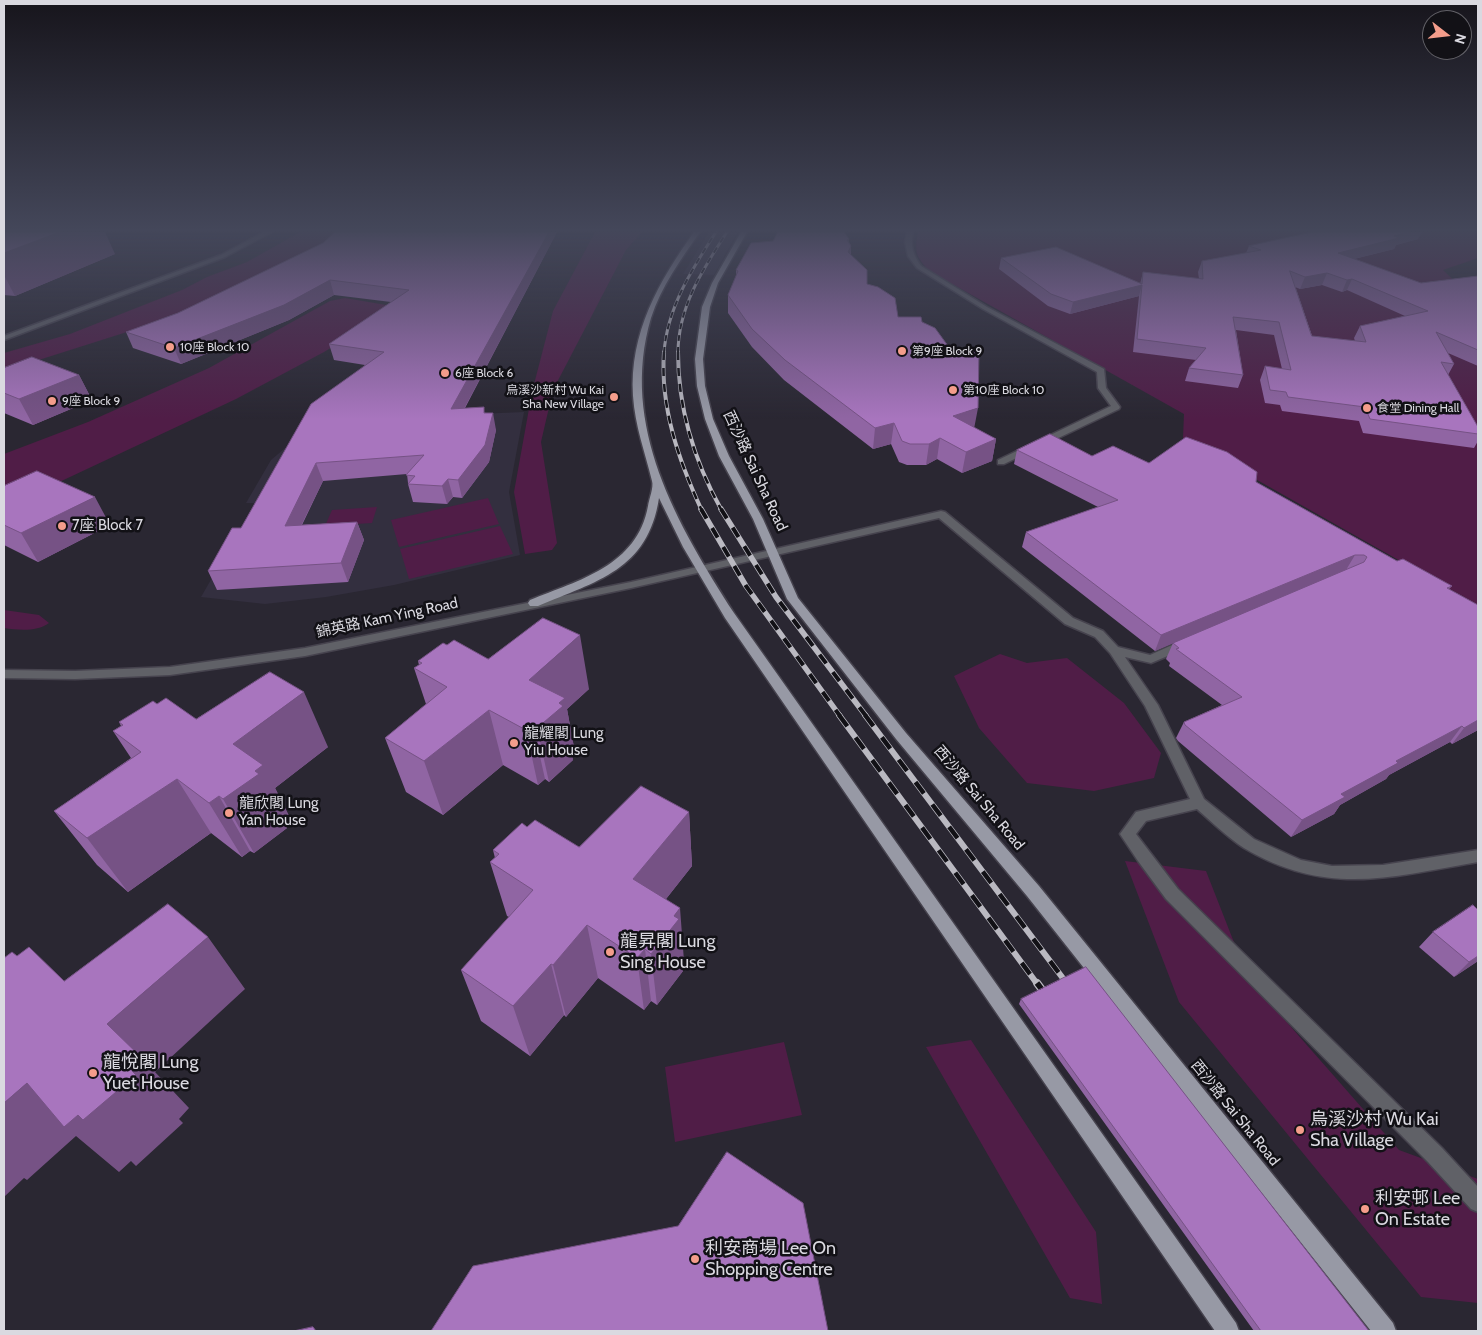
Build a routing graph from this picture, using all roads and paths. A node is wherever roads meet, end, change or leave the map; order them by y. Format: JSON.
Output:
{"nodes":[{"id":1,"x":121,"y":294,"type":"edge"},
{"id":2,"x":657,"y":294,"type":"edge"},
{"id":3,"x":711,"y":294,"type":"edge"},
{"id":4,"x":963,"y":294,"type":"edge"},
{"id":5,"x":4,"y":338,"type":"edge"},
{"id":6,"x":1001,"y":462,"type":"dead end"},
{"id":7,"x":657,"y":485,"type":"junction"},
{"id":8,"x":772,"y":553,"type":"junction"},
{"id":9,"x":700,"y":570,"type":"junction"},
{"id":10,"x":534,"y":603,"type":"junction"},
{"id":11,"x":1195,"y":639,"type":"edge"},
{"id":12,"x":1114,"y":650,"type":"junction"},
{"id":13,"x":4,"y":674,"type":"edge"},
{"id":14,"x":1199,"y":803,"type":"junction"},
{"id":15,"x":1478,"y":856,"type":"edge"},
{"id":16,"x":1478,"y":1202,"type":"edge"},
{"id":17,"x":1228,"y":1331,"type":"edge"},
{"id":18,"x":1384,"y":1331,"type":"edge"}],
"edges":[{"from":1,"to":5,"type":"street"},
{"from":2,"to":7,"type":"main road"},
{"from":3,"to":8,"type":"main road","name":"西沙路 Sai Sha Road"},
{"from":4,"to":6,"type":"street"},
{"from":7,"to":9,"type":"main road"},
{"from":7,"to":10,"type":"main road"},
{"from":8,"to":9,"type":"street","name":"錦英路 Kam Ying Road"},
{"from":8,"to":12,"type":"street","name":"錦英路 Kam Ying Road"},
{"from":8,"to":18,"type":"main road","name":"西沙路 Sai Sha Road"},
{"from":9,"to":10,"type":"street","name":"錦英路 Kam Ying Road"},
{"from":9,"to":17,"type":"main road"},
{"from":10,"to":13,"type":"street","name":"錦英路 Kam Ying Road"},
{"from":11,"to":12,"type":"street"},
{"from":12,"to":14,"type":"street"},
{"from":14,"to":15,"type":"street"},
{"from":14,"to":16,"type":"street"}]}
